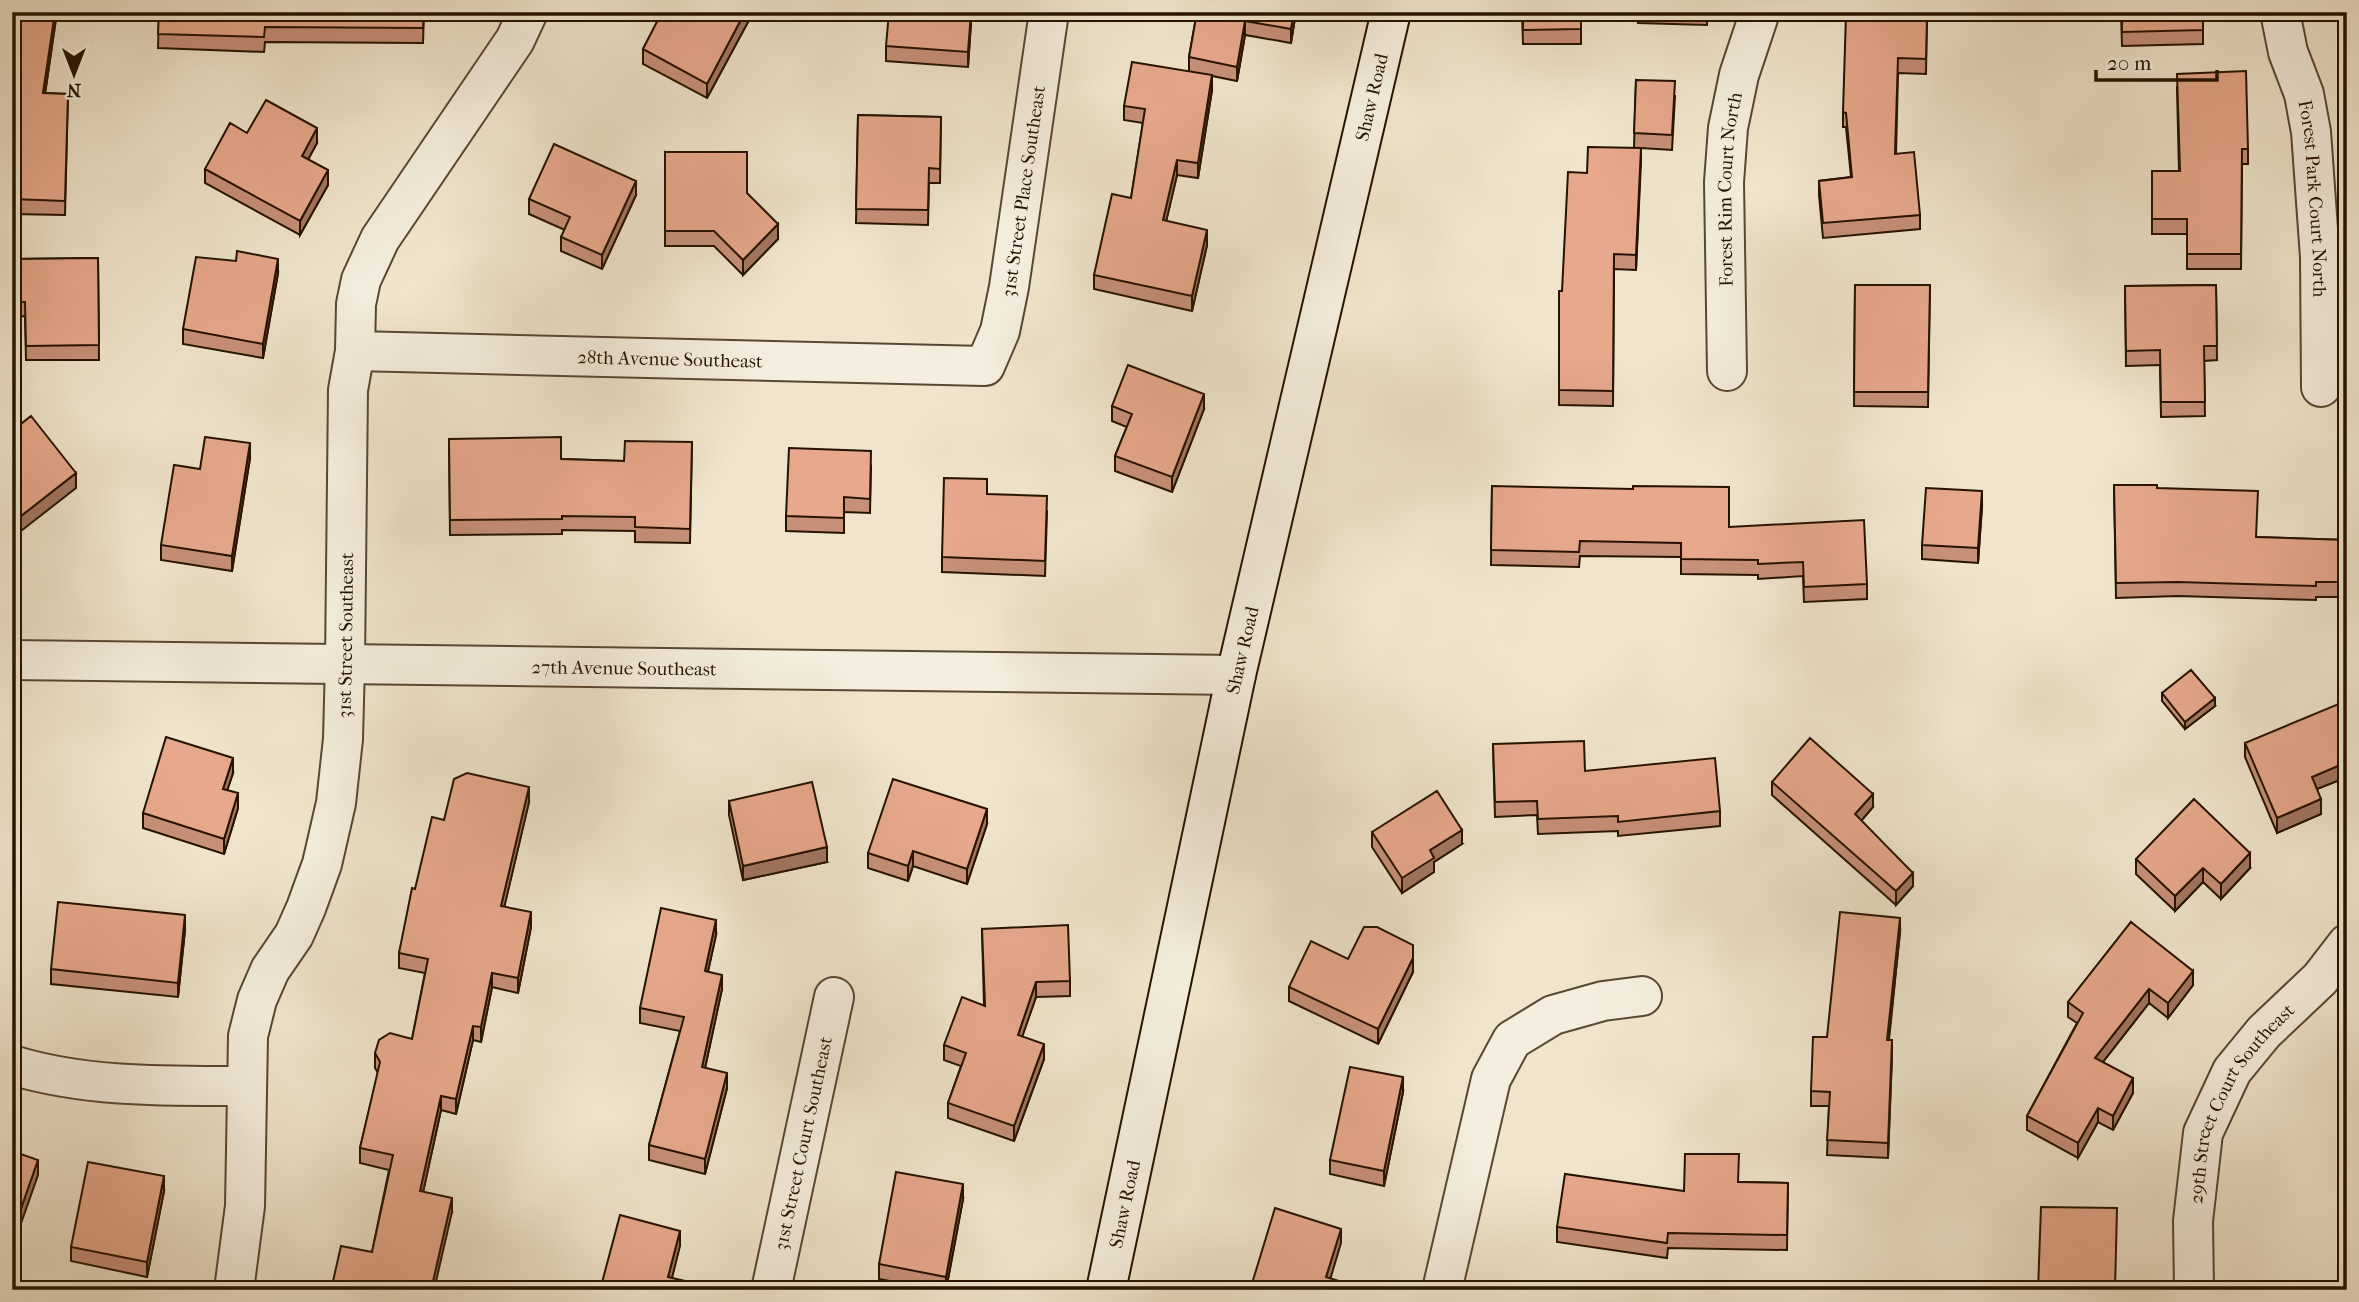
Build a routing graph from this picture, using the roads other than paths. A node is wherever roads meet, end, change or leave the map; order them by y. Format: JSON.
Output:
{"nodes":[{"id":1,"x":527,"y":12,"type":"edge"},
{"id":2,"x":1049,"y":12,"type":"edge"},
{"id":3,"x":1391,"y":12,"type":"edge"},
{"id":4,"x":1760,"y":12,"type":"edge"},
{"id":5,"x":2280,"y":12,"type":"edge"},
{"id":6,"x":355,"y":351,"type":"junction"},
{"id":7,"x":985,"y":366,"type":"joint"},
{"id":8,"x":1727,"y":371,"type":"dead end"},
{"id":9,"x":2321,"y":387,"type":"dead end"},
{"id":10,"x":12,"y":660,"type":"edge"},
{"id":11,"x":345,"y":663,"type":"junction"},
{"id":12,"x":1236,"y":675,"type":"junction"},
{"id":13,"x":2347,"y":944,"type":"edge"},
{"id":14,"x":1642,"y":996,"type":"dead end"},
{"id":15,"x":835,"y":997,"type":"dead end"},
{"id":16,"x":12,"y":1065,"type":"edge"},
{"id":17,"x":246,"y":1086,"type":"junction"},
{"id":18,"x":234,"y":1290,"type":"edge"},
{"id":19,"x":771,"y":1290,"type":"edge"},
{"id":20,"x":1106,"y":1290,"type":"edge"},
{"id":21,"x":1442,"y":1290,"type":"edge"},
{"id":22,"x":2194,"y":1290,"type":"edge"}],
"edges":[{"from":1,"to":6,"type":"street","name":"31st Street Southeast"},
{"from":2,"to":7,"type":"street","name":"31st Street Place Southeast"},
{"from":3,"to":12,"type":"street","name":"Shaw Road"},
{"from":4,"to":8,"type":"street","name":"Forest Rim Court North"},
{"from":5,"to":9,"type":"street","name":"Forest Park Court North"},
{"from":6,"to":7,"type":"street","name":"28th Avenue Southeast"},
{"from":6,"to":11,"type":"street","name":"31st Street Southeast"},
{"from":10,"to":11,"type":"street","name":"27th Avenue Southeast"},
{"from":11,"to":12,"type":"street","name":"27th Avenue Southeast"},
{"from":11,"to":17,"type":"street","name":"31st Street Southeast"},
{"from":12,"to":20,"type":"street","name":"Shaw Road"},
{"from":13,"to":22,"type":"street","name":"29th Street Court Southeast"},
{"from":14,"to":21,"type":"street"},
{"from":15,"to":19,"type":"street","name":"31st Street Court Southeast"},
{"from":16,"to":17,"type":"street"},
{"from":17,"to":18,"type":"street","name":"31st Street Southeast"}]}
